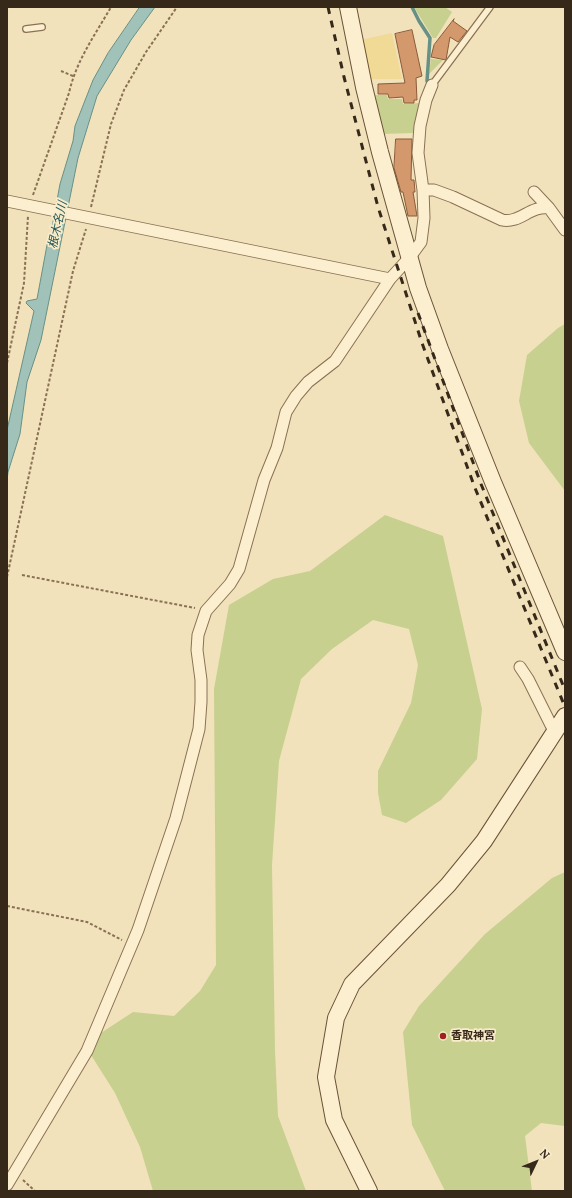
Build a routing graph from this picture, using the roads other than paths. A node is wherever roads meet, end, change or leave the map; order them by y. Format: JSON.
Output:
{"nodes":[{"id":1,"x":348,"y":7,"type":"edge"},
{"id":2,"x":490,"y":7,"type":"edge"},
{"id":3,"x":42,"y":27,"type":"dead end"},
{"id":4,"x":26,"y":29,"type":"dead end"},
{"id":5,"x":432,"y":85,"type":"joint"},
{"id":6,"x":423,"y":190,"type":"junction"},
{"id":7,"x":534,"y":192,"type":"dead end"},
{"id":8,"x":7,"y":201,"type":"edge"},
{"id":9,"x":549,"y":208,"type":"junction"},
{"id":10,"x":565,"y":230,"type":"edge"},
{"id":11,"x":410,"y":257,"type":"junction"},
{"id":12,"x":390,"y":279,"type":"junction"},
{"id":13,"x":565,"y":652,"type":"edge"},
{"id":14,"x":520,"y":667,"type":"dead end"},
{"id":15,"x":565,"y":716,"type":"edge"},
{"id":16,"x":555,"y":733,"type":"junction"},
{"id":17,"x":7,"y":1186,"type":"edge"},
{"id":18,"x":369,"y":1191,"type":"edge"}],
"edges":[{"from":1,"to":11,"type":"street"},
{"from":2,"to":5,"type":"lane"},
{"from":3,"to":4,"type":"lane"},
{"from":5,"to":6,"type":"street"},
{"from":6,"to":9,"type":"street"},
{"from":6,"to":11,"type":"street"},
{"from":7,"to":9,"type":"street"},
{"from":8,"to":12,"type":"street"},
{"from":9,"to":10,"type":"street"},
{"from":11,"to":12,"type":"street"},
{"from":11,"to":13,"type":"street"},
{"from":12,"to":17,"type":"street"},
{"from":14,"to":16,"type":"street"},
{"from":15,"to":16,"type":"street"},
{"from":16,"to":18,"type":"street"}]}
